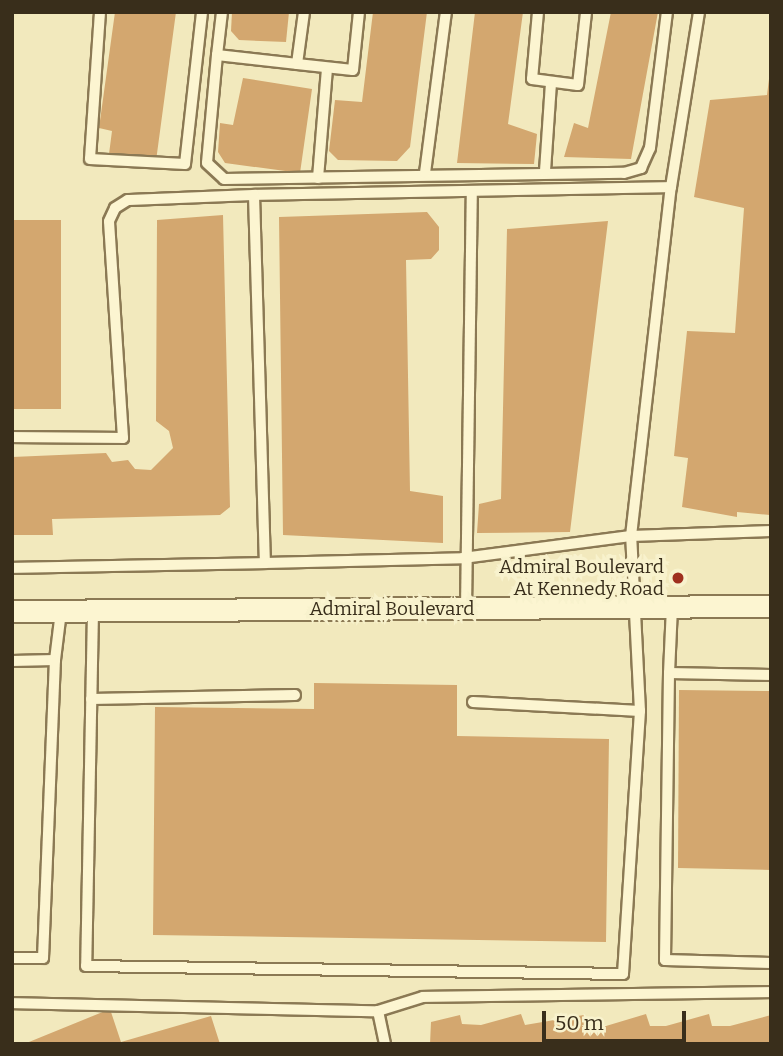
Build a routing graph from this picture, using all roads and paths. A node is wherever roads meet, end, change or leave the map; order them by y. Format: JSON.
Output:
{"nodes":[{"id":1,"x":100,"y":12,"type":"edge"},
{"id":2,"x":202,"y":12,"type":"edge"},
{"id":3,"x":222,"y":12,"type":"edge"},
{"id":4,"x":304,"y":12,"type":"edge"},
{"id":5,"x":359,"y":12,"type":"edge"},
{"id":6,"x":446,"y":12,"type":"edge"},
{"id":7,"x":538,"y":12,"type":"edge"},
{"id":8,"x":586,"y":12,"type":"edge"},
{"id":9,"x":667,"y":12,"type":"edge"},
{"id":10,"x":699,"y":12,"type":"edge"},
{"id":11,"x":217,"y":55,"type":"junction"},
{"id":12,"x":297,"y":64,"type":"junction"},
{"id":13,"x":327,"y":68,"type":"junction"},
{"id":14,"x":551,"y":82,"type":"junction"},
{"id":15,"x":545,"y":171,"type":"junction"},
{"id":16,"x":425,"y":173,"type":"junction"},
{"id":17,"x":318,"y":178,"type":"junction"},
{"id":18,"x":671,"y":187,"type":"junction"},
{"id":19,"x":472,"y":192,"type":"junction"},
{"id":20,"x":254,"y":195,"type":"junction"},
{"id":21,"x":12,"y":437,"type":"edge"},
{"id":22,"x":771,"y":530,"type":"edge"},
{"id":23,"x":631,"y":536,"type":"junction"},
{"id":24,"x":463,"y":558,"type":"junction"},
{"id":25,"x":265,"y":563,"type":"junction"},
{"id":26,"x":12,"y":568,"type":"edge"},
{"id":27,"x":771,"y":606,"type":"edge"},
{"id":28,"x":672,"y":607,"type":"junction"},
{"id":29,"x":634,"y":608,"type":"junction"},
{"id":30,"x":466,"y":609,"type":"junction"},
{"id":31,"x":12,"y":611,"type":"edge"},
{"id":32,"x":61,"y":611,"type":"junction"},
{"id":33,"x":93,"y":611,"type":"junction"},
{"id":34,"x":55,"y":660,"type":"junction"},
{"id":35,"x":12,"y":661,"type":"edge"},
{"id":36,"x":669,"y":673,"type":"junction"},
{"id":37,"x":771,"y":675,"type":"edge"},
{"id":38,"x":295,"y":695,"type":"dead end"},
{"id":39,"x":92,"y":699,"type":"junction"},
{"id":40,"x":473,"y":702,"type":"dead end"},
{"id":41,"x":640,"y":711,"type":"junction"},
{"id":42,"x":12,"y":958,"type":"edge"},
{"id":43,"x":771,"y":963,"type":"edge"},
{"id":44,"x":771,"y":992,"type":"edge"},
{"id":45,"x":12,"y":1003,"type":"edge"},
{"id":46,"x":378,"y":1011,"type":"junction"},
{"id":47,"x":385,"y":1044,"type":"edge"}],
"edges":[{"from":1,"to":2,"type":"lane"},
{"from":3,"to":11,"type":"lane"},
{"from":4,"to":12,"type":"lane"},
{"from":5,"to":13,"type":"lane"},
{"from":6,"to":16,"type":"lane"},
{"from":7,"to":14,"type":"lane"},
{"from":8,"to":14,"type":"lane"},
{"from":9,"to":15,"type":"lane"},
{"from":10,"to":18,"type":"lane"},
{"from":11,"to":12,"type":"lane"},
{"from":11,"to":17,"type":"lane"},
{"from":12,"to":13,"type":"lane"},
{"from":13,"to":17,"type":"lane"},
{"from":14,"to":15,"type":"lane"},
{"from":15,"to":16,"type":"lane"},
{"from":16,"to":17,"type":"lane"},
{"from":18,"to":19,"type":"lane"},
{"from":18,"to":23,"type":"lane"},
{"from":19,"to":20,"type":"lane"},
{"from":19,"to":24,"type":"lane"},
{"from":20,"to":21,"type":"lane"},
{"from":20,"to":25,"type":"lane"},
{"from":22,"to":23,"type":"lane"},
{"from":23,"to":24,"type":"lane"},
{"from":23,"to":29,"type":"lane"},
{"from":24,"to":25,"type":"lane"},
{"from":24,"to":30,"type":"lane"},
{"from":25,"to":26,"type":"lane"},
{"from":27,"to":28,"type":"street","name":"Admiral Boulevard"},
{"from":28,"to":29,"type":"street","name":"Admiral Boulevard"},
{"from":28,"to":36,"type":"lane"},
{"from":29,"to":30,"type":"street","name":"Admiral Boulevard"},
{"from":29,"to":41,"type":"lane"},
{"from":30,"to":33,"type":"street","name":"Admiral Boulevard"},
{"from":31,"to":32,"type":"street","name":"Admiral Boulevard"},
{"from":32,"to":33,"type":"street","name":"Admiral Boulevard"},
{"from":32,"to":34,"type":"lane"},
{"from":33,"to":39,"type":"lane"},
{"from":34,"to":35,"type":"lane"},
{"from":34,"to":42,"type":"lane"},
{"from":36,"to":37,"type":"lane"},
{"from":36,"to":43,"type":"lane"},
{"from":38,"to":39,"type":"lane"},
{"from":39,"to":41,"type":"lane"},
{"from":40,"to":41,"type":"lane"},
{"from":44,"to":46,"type":"lane"},
{"from":45,"to":46,"type":"lane"},
{"from":46,"to":47,"type":"lane"}]}
